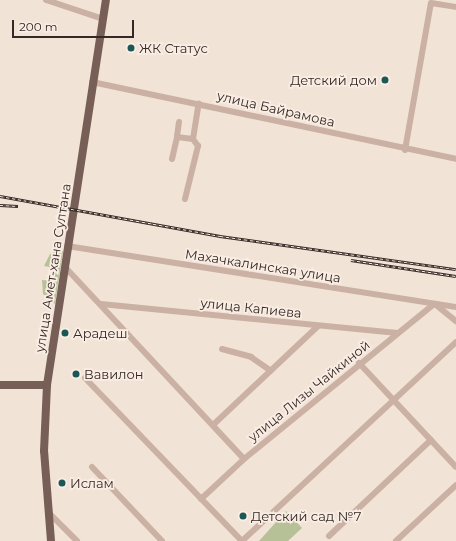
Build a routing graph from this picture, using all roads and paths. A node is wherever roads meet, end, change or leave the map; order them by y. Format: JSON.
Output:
{"nodes":[{"id":1,"x":46,"y":0,"type":"edge"},
{"id":2,"x":106,"y":0,"type":"edge"},
{"id":3,"x":456,"y":7,"type":"edge"},
{"id":4,"x":103,"y":18,"type":"junction"},
{"id":5,"x":92,"y":82,"type":"junction"},
{"id":6,"x":199,"y":103,"type":"junction"},
{"id":7,"x":179,"y":122,"type":"dead end"},
{"id":8,"x":177,"y":137,"type":"junction"},
{"id":9,"x":193,"y":139,"type":"junction"},
{"id":10,"x":405,"y":150,"type":"junction"},
{"id":11,"x":172,"y":158,"type":"dead end"},
{"id":12,"x":456,"y":159,"type":"edge"},
{"id":13,"x":185,"y":199,"type":"dead end"},
{"id":14,"x":67,"y":246,"type":"junction"},
{"id":15,"x":65,"y":267,"type":"junction"},
{"id":16,"x":102,"y":304,"type":"junction"},
{"id":17,"x":434,"y":304,"type":"junction"},
{"id":18,"x":456,"y":307,"type":"edge"},
{"id":19,"x":456,"y":321,"type":"edge"},
{"id":20,"x":318,"y":326,"type":"junction"},
{"id":21,"x":398,"y":333,"type":"junction"},
{"id":22,"x":456,"y":342,"type":"edge"},
{"id":23,"x":222,"y":349,"type":"dead end"},
{"id":24,"x":359,"y":364,"type":"junction"},
{"id":25,"x":271,"y":371,"type":"junction"},
{"id":26,"x":85,"y":378,"type":"dead end"},
{"id":27,"x":0,"y":385,"type":"edge"},
{"id":28,"x":47,"y":385,"type":"junction"},
{"id":29,"x":394,"y":399,"type":"junction"},
{"id":30,"x":213,"y":425,"type":"junction"},
{"id":31,"x":431,"y":440,"type":"junction"},
{"id":32,"x":244,"y":459,"type":"junction"},
{"id":33,"x":92,"y":467,"type":"dead end"},
{"id":34,"x":456,"y":467,"type":"edge"},
{"id":35,"x":456,"y":485,"type":"edge"},
{"id":36,"x":201,"y":499,"type":"junction"},
{"id":37,"x":47,"y":510,"type":"junction"},
{"id":38,"x":329,"y":536,"type":"dead end"},
{"id":39,"x":51,"y":541,"type":"edge"},
{"id":40,"x":77,"y":541,"type":"edge"},
{"id":41,"x":162,"y":541,"type":"edge"},
{"id":42,"x":242,"y":541,"type":"edge"},
{"id":43,"x":396,"y":541,"type":"edge"}],
"edges":[{"from":1,"to":4,"type":"street"},
{"from":2,"to":4,"type":"main road","name":"улица Амет-хана Султана"},
{"from":3,"to":10,"type":"street"},
{"from":4,"to":5,"type":"main road","name":"улица Амет-хана Султана"},
{"from":5,"to":6,"type":"street","name":"улица Байрамова"},
{"from":5,"to":14,"type":"main road","name":"улица Амет-хана Султана"},
{"from":6,"to":9,"type":"street"},
{"from":6,"to":10,"type":"street","name":"улица Байрамова"},
{"from":7,"to":8,"type":"street"},
{"from":8,"to":9,"type":"street"},
{"from":8,"to":11,"type":"street"},
{"from":9,"to":13,"type":"street"},
{"from":10,"to":12,"type":"street","name":"улица Байрамова"},
{"from":14,"to":15,"type":"main road","name":"улица Амет-хана Султана"},
{"from":14,"to":17,"type":"street","name":"Махачкалинская улица"},
{"from":15,"to":16,"type":"street"},
{"from":15,"to":28,"type":"main road","name":"улица Амет-хана Султана"},
{"from":16,"to":20,"type":"street","name":"улица Капиева"},
{"from":16,"to":30,"type":"street"},
{"from":17,"to":18,"type":"street","name":"Махачкалинская улица"},
{"from":17,"to":19,"type":"street"},
{"from":17,"to":21,"type":"street","name":"улица Лизы Чайкиной"},
{"from":20,"to":21,"type":"street","name":"улица Капиева"},
{"from":20,"to":25,"type":"street"},
{"from":21,"to":24,"type":"street","name":"улица Лизы Чайкиной"},
{"from":22,"to":29,"type":"street"},
{"from":23,"to":25,"type":"street"},
{"from":24,"to":29,"type":"street"},
{"from":24,"to":32,"type":"street","name":"улица Лизы Чайкиной"},
{"from":25,"to":30,"type":"street"},
{"from":26,"to":36,"type":"street"},
{"from":27,"to":28,"type":"main road"},
{"from":28,"to":37,"type":"main road","name":"улица Амет-хана Султана"},
{"from":29,"to":31,"type":"street"},
{"from":29,"to":42,"type":"street"},
{"from":30,"to":32,"type":"street"},
{"from":31,"to":34,"type":"street"},
{"from":31,"to":38,"type":"street"},
{"from":32,"to":36,"type":"street","name":"улица Лизы Чайкиной"},
{"from":33,"to":41,"type":"street"},
{"from":35,"to":43,"type":"street"},
{"from":36,"to":42,"type":"street"},
{"from":37,"to":39,"type":"main road","name":"улица Амет-хана Султана"},
{"from":37,"to":40,"type":"street"}]}
